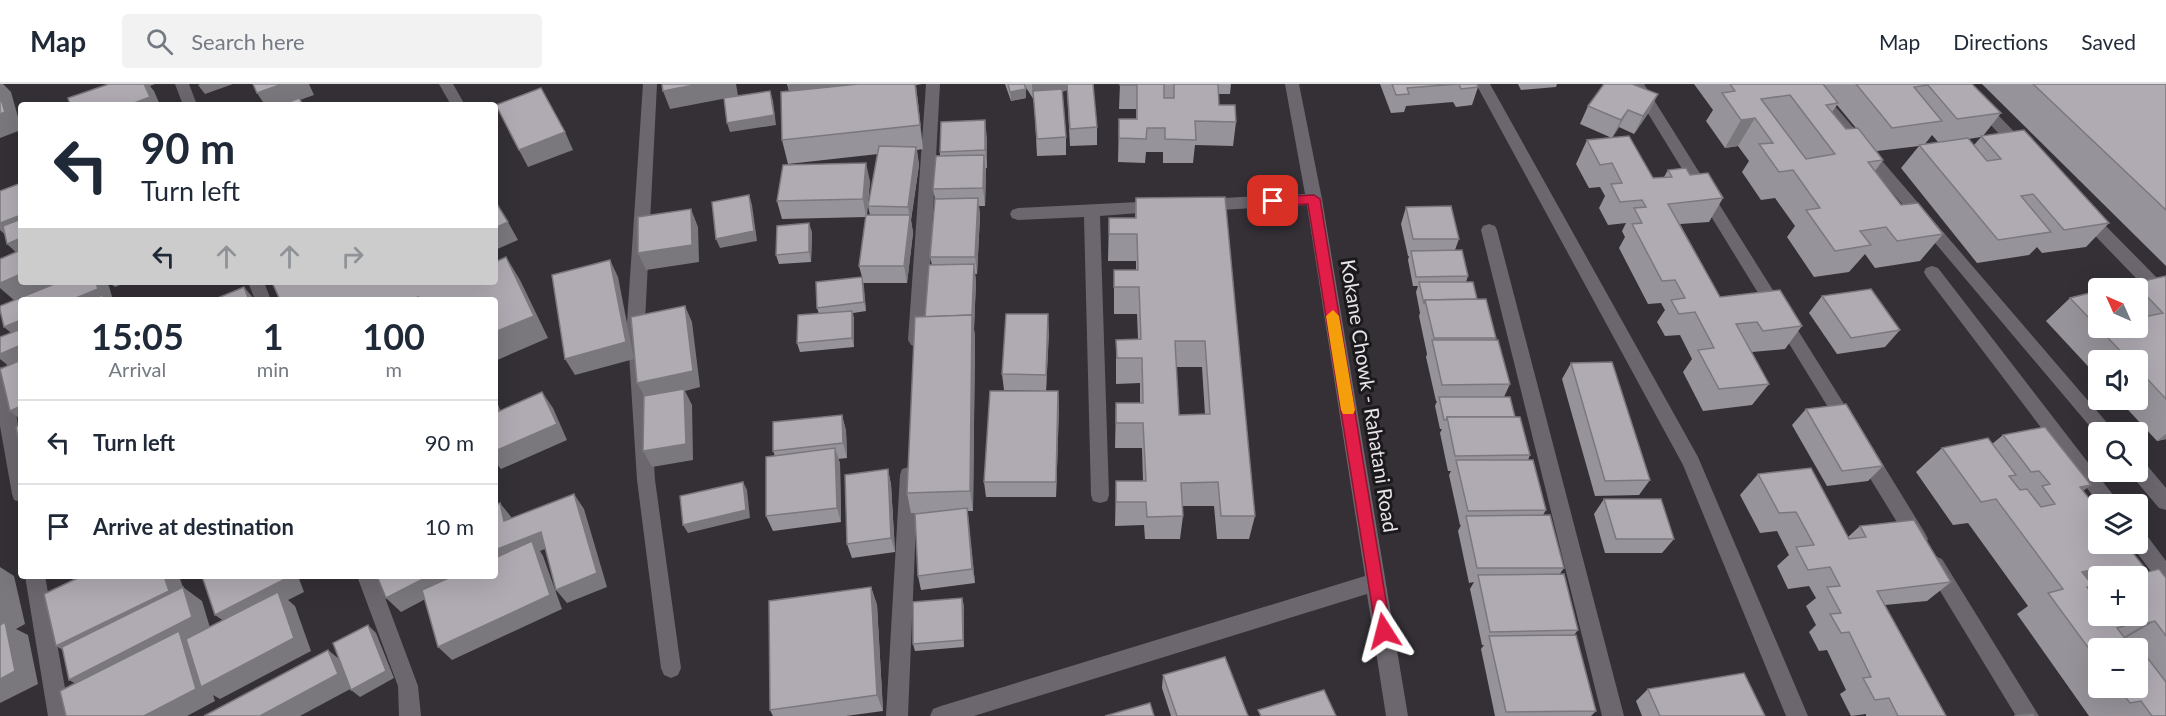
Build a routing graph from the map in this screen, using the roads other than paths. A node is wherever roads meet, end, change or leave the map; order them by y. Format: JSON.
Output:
{"nodes":[{"id":1,"x":182,"y":84,"type":"edge"},
{"id":2,"x":447,"y":84,"type":"edge"},
{"id":3,"x":650,"y":84,"type":"edge"},
{"id":4,"x":933,"y":84,"type":"edge"},
{"id":5,"x":1292,"y":84,"type":"edge"},
{"id":6,"x":1483,"y":84,"type":"edge"},
{"id":7,"x":1637,"y":84,"type":"edge"},
{"id":8,"x":1808,"y":84,"type":"edge"},
{"id":9,"x":1959,"y":84,"type":"edge"},
{"id":10,"x":189,"y":102,"type":"edge"},
{"id":11,"x":456,"y":102,"type":"edge"},
{"id":12,"x":2034,"y":161,"type":"edge"},
{"id":13,"x":1314,"y":199,"type":"junction"},
{"id":14,"x":2075,"y":204,"type":"edge"},
{"id":15,"x":1092,"y":210,"type":"junction"},
{"id":16,"x":1018,"y":214,"type":"dead end"},
{"id":17,"x":1489,"y":230,"type":"dead end"},
{"id":18,"x":1932,"y":272,"type":"dead end"},
{"id":19,"x":2166,"y":298,"type":"edge"},
{"id":20,"x":915,"y":358,"type":"edge"},
{"id":21,"x":0,"y":374,"type":"edge"},
{"id":22,"x":2097,"y":422,"type":"edge"},
{"id":23,"x":910,"y":451,"type":"edge"},
{"id":24,"x":18,"y":477,"type":"edge"},
{"id":25,"x":2148,"y":481,"type":"edge"},
{"id":26,"x":2102,"y":494,"type":"edge"},
{"id":27,"x":1100,"y":495,"type":"dead end"},
{"id":28,"x":2166,"y":502,"type":"edge"},
{"id":29,"x":2148,"y":552,"type":"edge"},
{"id":30,"x":2166,"y":576,"type":"edge"},
{"id":31,"x":36,"y":579,"type":"edge"},
{"id":32,"x":368,"y":579,"type":"edge"},
{"id":33,"x":1376,"y":582,"type":"junction"},
{"id":34,"x":671,"y":669,"type":"dead end"},
{"id":35,"x":59,"y":716,"type":"edge"},
{"id":36,"x":410,"y":716,"type":"edge"},
{"id":37,"x":897,"y":716,"type":"edge"},
{"id":38,"x":940,"y":716,"type":"edge"},
{"id":39,"x":1397,"y":716,"type":"edge"},
{"id":40,"x":1613,"y":716,"type":"edge"},
{"id":41,"x":1797,"y":716,"type":"edge"},
{"id":42,"x":2028,"y":716,"type":"edge"}],
"edges":[{"from":1,"to":10,"type":"street"},
{"from":2,"to":11,"type":"street"},
{"from":3,"to":34,"type":"street"},
{"from":4,"to":20,"type":"street"},
{"from":5,"to":13,"type":"street","name":"Kokane Chowk - Rahatani Road"},
{"from":6,"to":41,"type":"street"},
{"from":7,"to":42,"type":"street"},
{"from":8,"to":22,"type":"street"},
{"from":9,"to":12,"type":"street"},
{"from":13,"to":15,"type":"street"},
{"from":13,"to":33,"type":"street","name":"Kokane Chowk - Rahatani Road"},
{"from":14,"to":19,"type":"street"},
{"from":15,"to":16,"type":"street"},
{"from":15,"to":27,"type":"street"},
{"from":17,"to":40,"type":"street"},
{"from":18,"to":26,"type":"street"},
{"from":21,"to":24,"type":"street"},
{"from":23,"to":37,"type":"street"},
{"from":25,"to":28,"type":"street"},
{"from":29,"to":30,"type":"street"},
{"from":31,"to":35,"type":"street"},
{"from":32,"to":36,"type":"street"},
{"from":33,"to":38,"type":"street"},
{"from":33,"to":39,"type":"street","name":"Kokane Chowk - Rahatani Road"}]}
